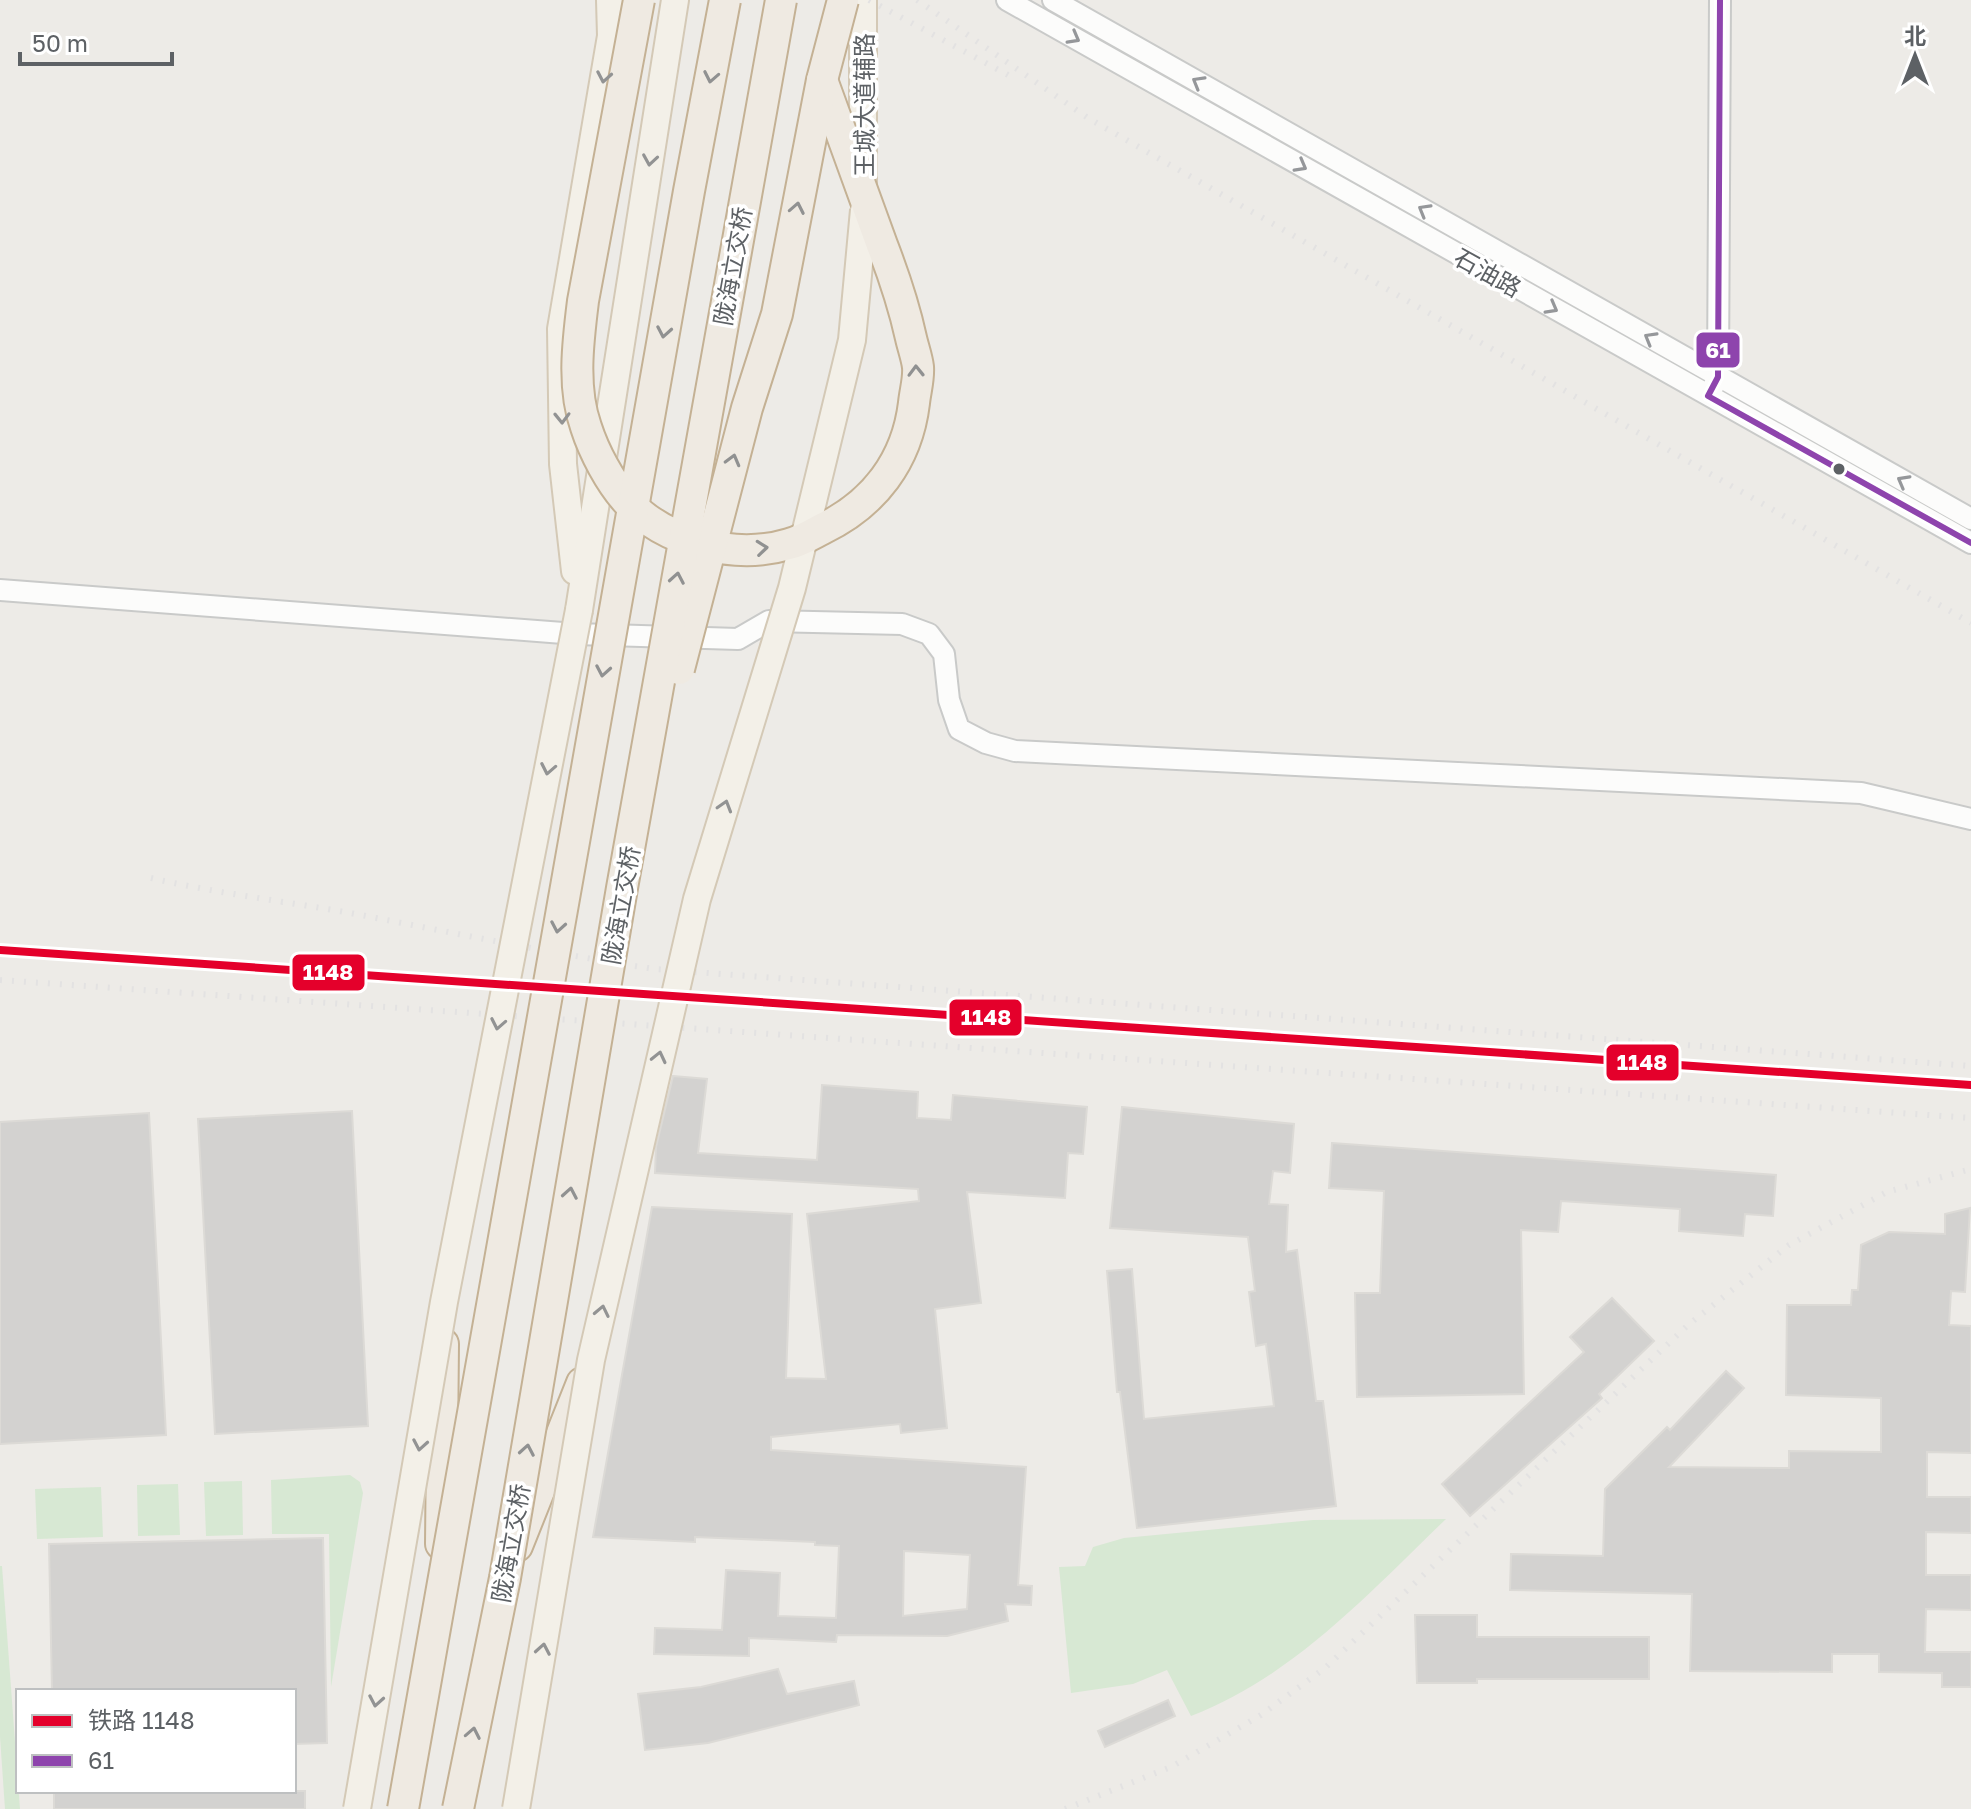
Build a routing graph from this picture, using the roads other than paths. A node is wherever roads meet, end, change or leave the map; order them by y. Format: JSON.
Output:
{"nodes":[{"id":1,"x":610,"y":0,"type":"edge"},
{"id":2,"x":639,"y":0,"type":"edge"},
{"id":3,"x":675,"y":0,"type":"edge"},
{"id":4,"x":725,"y":0,"type":"edge"},
{"id":5,"x":781,"y":0,"type":"edge"},
{"id":6,"x":843,"y":0,"type":"edge"},
{"id":7,"x":863,"y":0,"type":"edge"},
{"id":8,"x":1007,"y":0,"type":"edge"},
{"id":9,"x":1053,"y":0,"type":"edge"},
{"id":10,"x":1720,"y":0,"type":"edge"},
{"id":11,"x":822,"y":80,"type":"junction"},
{"id":12,"x":1718,"y":377,"type":"junction"},
{"id":13,"x":1708,"y":396,"type":"junction"},
{"id":14,"x":1971,"y":519,"type":"edge"},
{"id":15,"x":1971,"y":543,"type":"edge"},
{"id":16,"x":0,"y":590,"type":"edge"},
{"id":17,"x":579,"y":610,"type":"junction"},
{"id":18,"x":1971,"y":819,"type":"edge"},
{"id":19,"x":622,"y":888,"type":"junction"},
{"id":20,"x":444,"y":1302,"type":"junction"},
{"id":21,"x":591,"y":1360,"type":"junction"},
{"id":22,"x":505,"y":1578,"type":"junction"},
{"id":23,"x":440,"y":1595,"type":"junction"},
{"id":24,"x":357,"y":1809,"type":"edge"},
{"id":25,"x":403,"y":1809,"type":"edge"},
{"id":26,"x":458,"y":1809,"type":"edge"},
{"id":27,"x":516,"y":1809,"type":"edge"}],
"edges":[{"from":1,"to":17,"type":"main road","one_way":true},
{"from":2,"to":11,"type":"highway","one_way":true,"bridge":true},
{"from":3,"to":17,"type":"main road","one_way":true,"bridge":true},
{"from":4,"to":23,"type":"highway","one_way":true,"bridge":true},
{"from":19,"to":5,"type":"highway","name":"陇海立交桥","one_way":true,"bridge":true},
{"from":6,"to":11,"type":"highway","bridge":true},
{"from":21,"to":7,"type":"main road","name":"王城大道辅路","one_way":true,"bridge":true},
{"from":8,"to":13,"type":"street","name":"石油路","one_way":true},
{"from":12,"to":9,"type":"street","name":"石油路","one_way":true},
{"from":10,"to":12,"type":"street"},
{"from":19,"to":11,"type":"highway","one_way":true,"bridge":true},
{"from":12,"to":13,"type":"street"},
{"from":14,"to":12,"type":"street","name":"石油路","one_way":true},
{"from":13,"to":15,"type":"street","name":"石油路"},
{"from":16,"to":18,"type":"street"},
{"from":17,"to":20,"type":"main road","one_way":true,"bridge":true},
{"from":22,"to":19,"type":"highway","name":"陇海立交桥","one_way":true,"bridge":true},
{"from":20,"to":23,"type":"highway","bridge":true},
{"from":20,"to":24,"type":"main road","one_way":true,"bridge":true},
{"from":21,"to":22,"type":"highway","bridge":true},
{"from":27,"to":21,"type":"main road","name":"王城大道辅路","one_way":true,"bridge":true},
{"from":26,"to":22,"type":"highway","name":"陇海立交桥","one_way":true,"bridge":true},
{"from":23,"to":25,"type":"highway","bridge":true}]}
